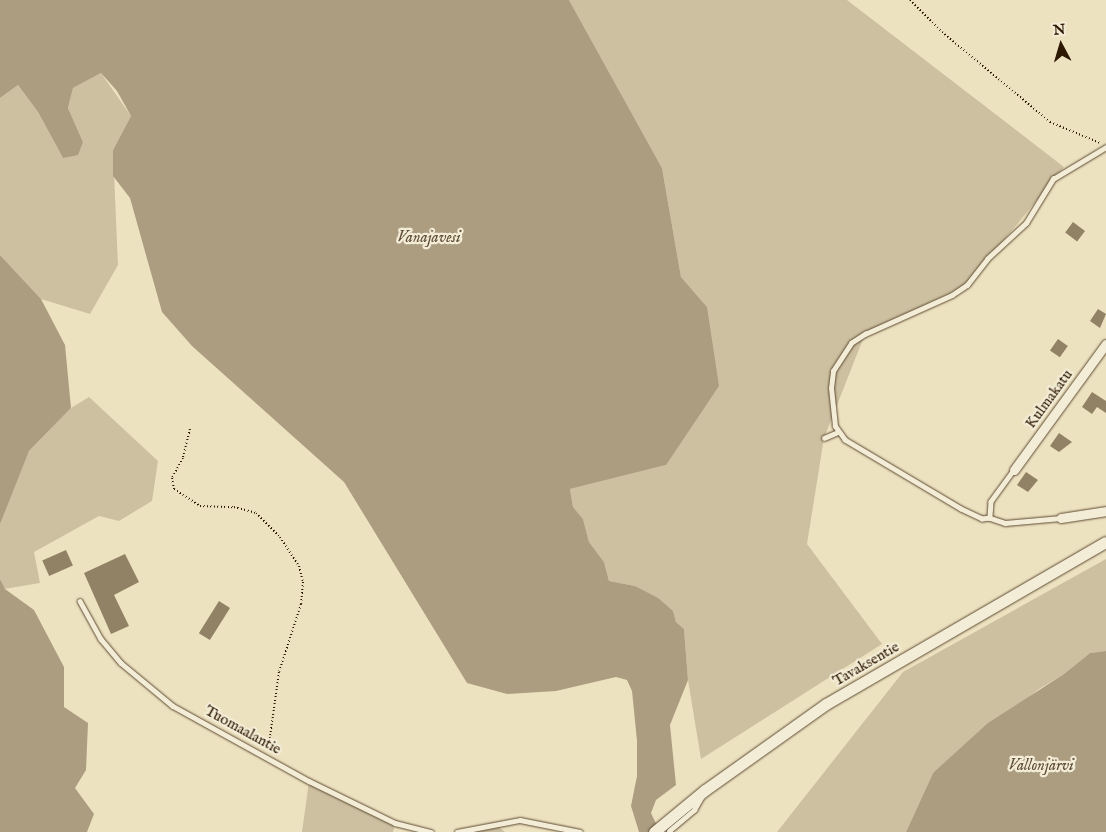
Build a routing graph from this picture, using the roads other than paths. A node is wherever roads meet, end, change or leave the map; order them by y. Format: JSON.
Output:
{"nodes":[{"id":1,"x":1106,"y":146,"type":"edge"},
{"id":2,"x":1106,"y":344,"type":"edge"},
{"id":3,"x":838,"y":432,"type":"junction"},
{"id":4,"x":824,"y":438,"type":"dead end"},
{"id":5,"x":1014,"y":470,"type":"joint"},
{"id":6,"x":1106,"y":511,"type":"edge"},
{"id":7,"x":990,"y":518,"type":"junction"},
{"id":8,"x":1061,"y":518,"type":"joint"},
{"id":9,"x":1106,"y":542,"type":"edge"},
{"id":10,"x":80,"y":600,"type":"dead end"},
{"id":11,"x":666,"y":828,"type":"edge"},
{"id":12,"x":431,"y":832,"type":"edge"},
{"id":13,"x":456,"y":832,"type":"edge"},
{"id":14,"x":580,"y":832,"type":"edge"},
{"id":15,"x":654,"y":832,"type":"edge"}],
"edges":[{"from":1,"to":3,"type":"lane"},
{"from":2,"to":5,"type":"street","name":"Kulmakatu"},
{"from":3,"to":4,"type":"lane"},
{"from":3,"to":7,"type":"lane"},
{"from":5,"to":7,"type":"lane"},
{"from":6,"to":8,"type":"street"},
{"from":7,"to":8,"type":"lane"},
{"from":9,"to":11,"type":"main road","name":"Tavaksentie"},
{"from":10,"to":12,"type":"lane","name":"Tuomaalantie"},
{"from":11,"to":15,"type":"main road","name":"Tavaksentie"},
{"from":13,"to":14,"type":"lane"}]}
